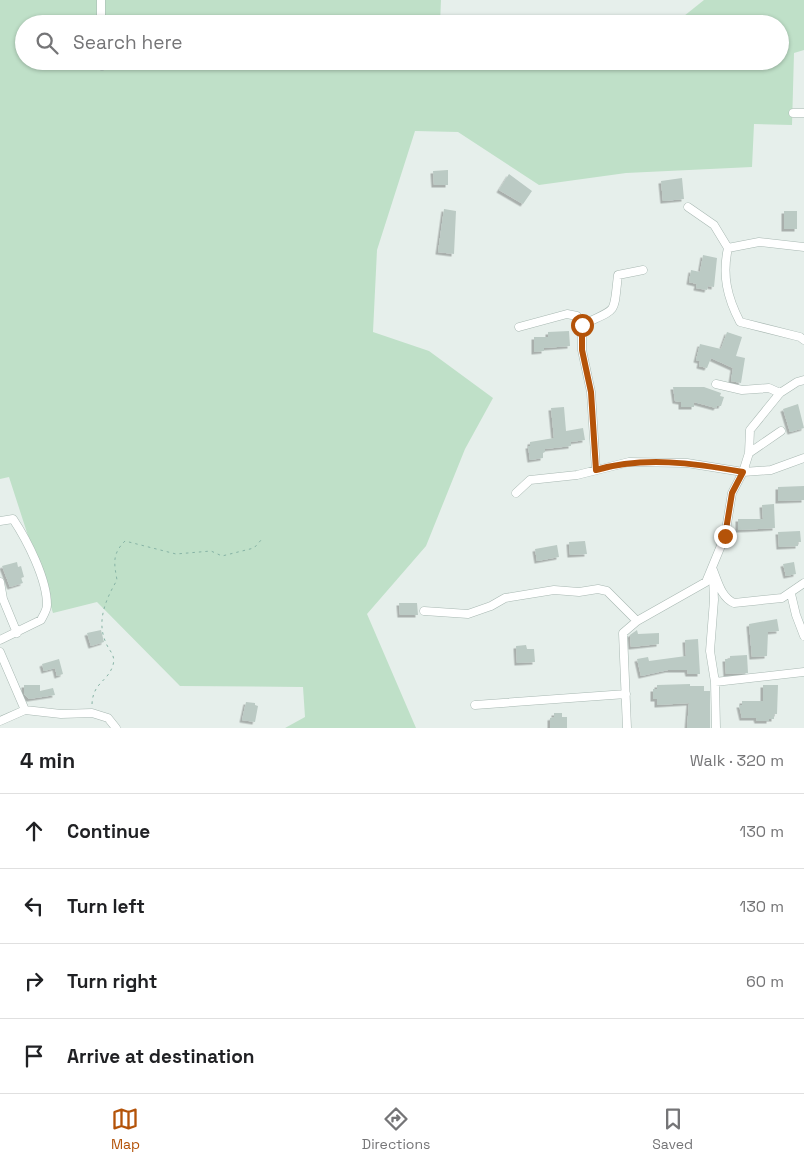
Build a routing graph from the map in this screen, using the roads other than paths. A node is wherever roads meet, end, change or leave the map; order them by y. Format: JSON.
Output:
{"nodes":[{"id":1,"x":101,"y":0,"type":"edge"},
{"id":2,"x":101,"y":15,"type":"edge"},
{"id":3,"x":793,"y":113,"type":"dead end"},
{"id":4,"x":804,"y":113,"type":"edge"},
{"id":5,"x":688,"y":207,"type":"dead end"},
{"id":6,"x":804,"y":247,"type":"edge"},
{"id":7,"x":728,"y":248,"type":"junction"},
{"id":8,"x":643,"y":270,"type":"dead end"},
{"id":9,"x":582,"y":325,"type":"junction"},
{"id":10,"x":519,"y":327,"type":"dead end"},
{"id":11,"x":804,"y":340,"type":"edge"},
{"id":12,"x":804,"y":380,"type":"edge"},
{"id":13,"x":716,"y":384,"type":"dead end"},
{"id":14,"x":780,"y":393,"type":"junction"},
{"id":15,"x":781,"y":431,"type":"dead end"},
{"id":16,"x":749,"y":452,"type":"junction"},
{"id":17,"x":804,"y":458,"type":"edge"},
{"id":18,"x":596,"y":470,"type":"junction"},
{"id":19,"x":743,"y":472,"type":"junction"},
{"id":20,"x":516,"y":493,"type":"dead end"},
{"id":21,"x":0,"y":521,"type":"edge"},
{"id":22,"x":713,"y":570,"type":"junction"},
{"id":23,"x":0,"y":582,"type":"edge"},
{"id":24,"x":804,"y":583,"type":"edge"},
{"id":25,"x":791,"y":594,"type":"junction"},
{"id":26,"x":424,"y":611,"type":"dead end"},
{"id":27,"x":637,"y":620,"type":"junction"},
{"id":28,"x":17,"y":633,"type":"junction"},
{"id":29,"x":804,"y":636,"type":"edge"},
{"id":30,"x":0,"y":640,"type":"edge"},
{"id":31,"x":0,"y":652,"type":"edge"},
{"id":32,"x":804,"y":672,"type":"edge"},
{"id":33,"x":715,"y":682,"type":"junction"},
{"id":34,"x":626,"y":694,"type":"junction"},
{"id":35,"x":475,"y":705,"type":"dead end"},
{"id":36,"x":25,"y":710,"type":"junction"},
{"id":37,"x":0,"y":721,"type":"edge"},
{"id":38,"x":116,"y":728,"type":"edge"},
{"id":39,"x":627,"y":728,"type":"edge"},
{"id":40,"x":716,"y":728,"type":"edge"}],
"edges":[{"from":1,"to":2,"type":"street"},
{"from":3,"to":4,"type":"street"},
{"from":5,"to":7,"type":"street"},
{"from":6,"to":7,"type":"street"},
{"from":7,"to":11,"type":"street"},
{"from":8,"to":9,"type":"street"},
{"from":9,"to":10,"type":"street"},
{"from":9,"to":18,"type":"street"},
{"from":12,"to":14,"type":"street"},
{"from":13,"to":14,"type":"street"},
{"from":14,"to":16,"type":"street"},
{"from":15,"to":16,"type":"street"},
{"from":16,"to":19,"type":"street"},
{"from":17,"to":19,"type":"street"},
{"from":18,"to":19,"type":"street"},
{"from":18,"to":20,"type":"street"},
{"from":19,"to":22,"type":"street"},
{"from":21,"to":28,"type":"street"},
{"from":22,"to":25,"type":"street"},
{"from":22,"to":27,"type":"street"},
{"from":22,"to":33,"type":"street"},
{"from":23,"to":28,"type":"street"},
{"from":24,"to":25,"type":"street"},
{"from":25,"to":29,"type":"street"},
{"from":26,"to":27,"type":"street"},
{"from":27,"to":34,"type":"street"},
{"from":28,"to":30,"type":"street"},
{"from":31,"to":36,"type":"street"},
{"from":32,"to":33,"type":"street"},
{"from":33,"to":40,"type":"street"},
{"from":34,"to":35,"type":"street"},
{"from":34,"to":39,"type":"street"},
{"from":36,"to":37,"type":"street"},
{"from":36,"to":38,"type":"street"}]}
